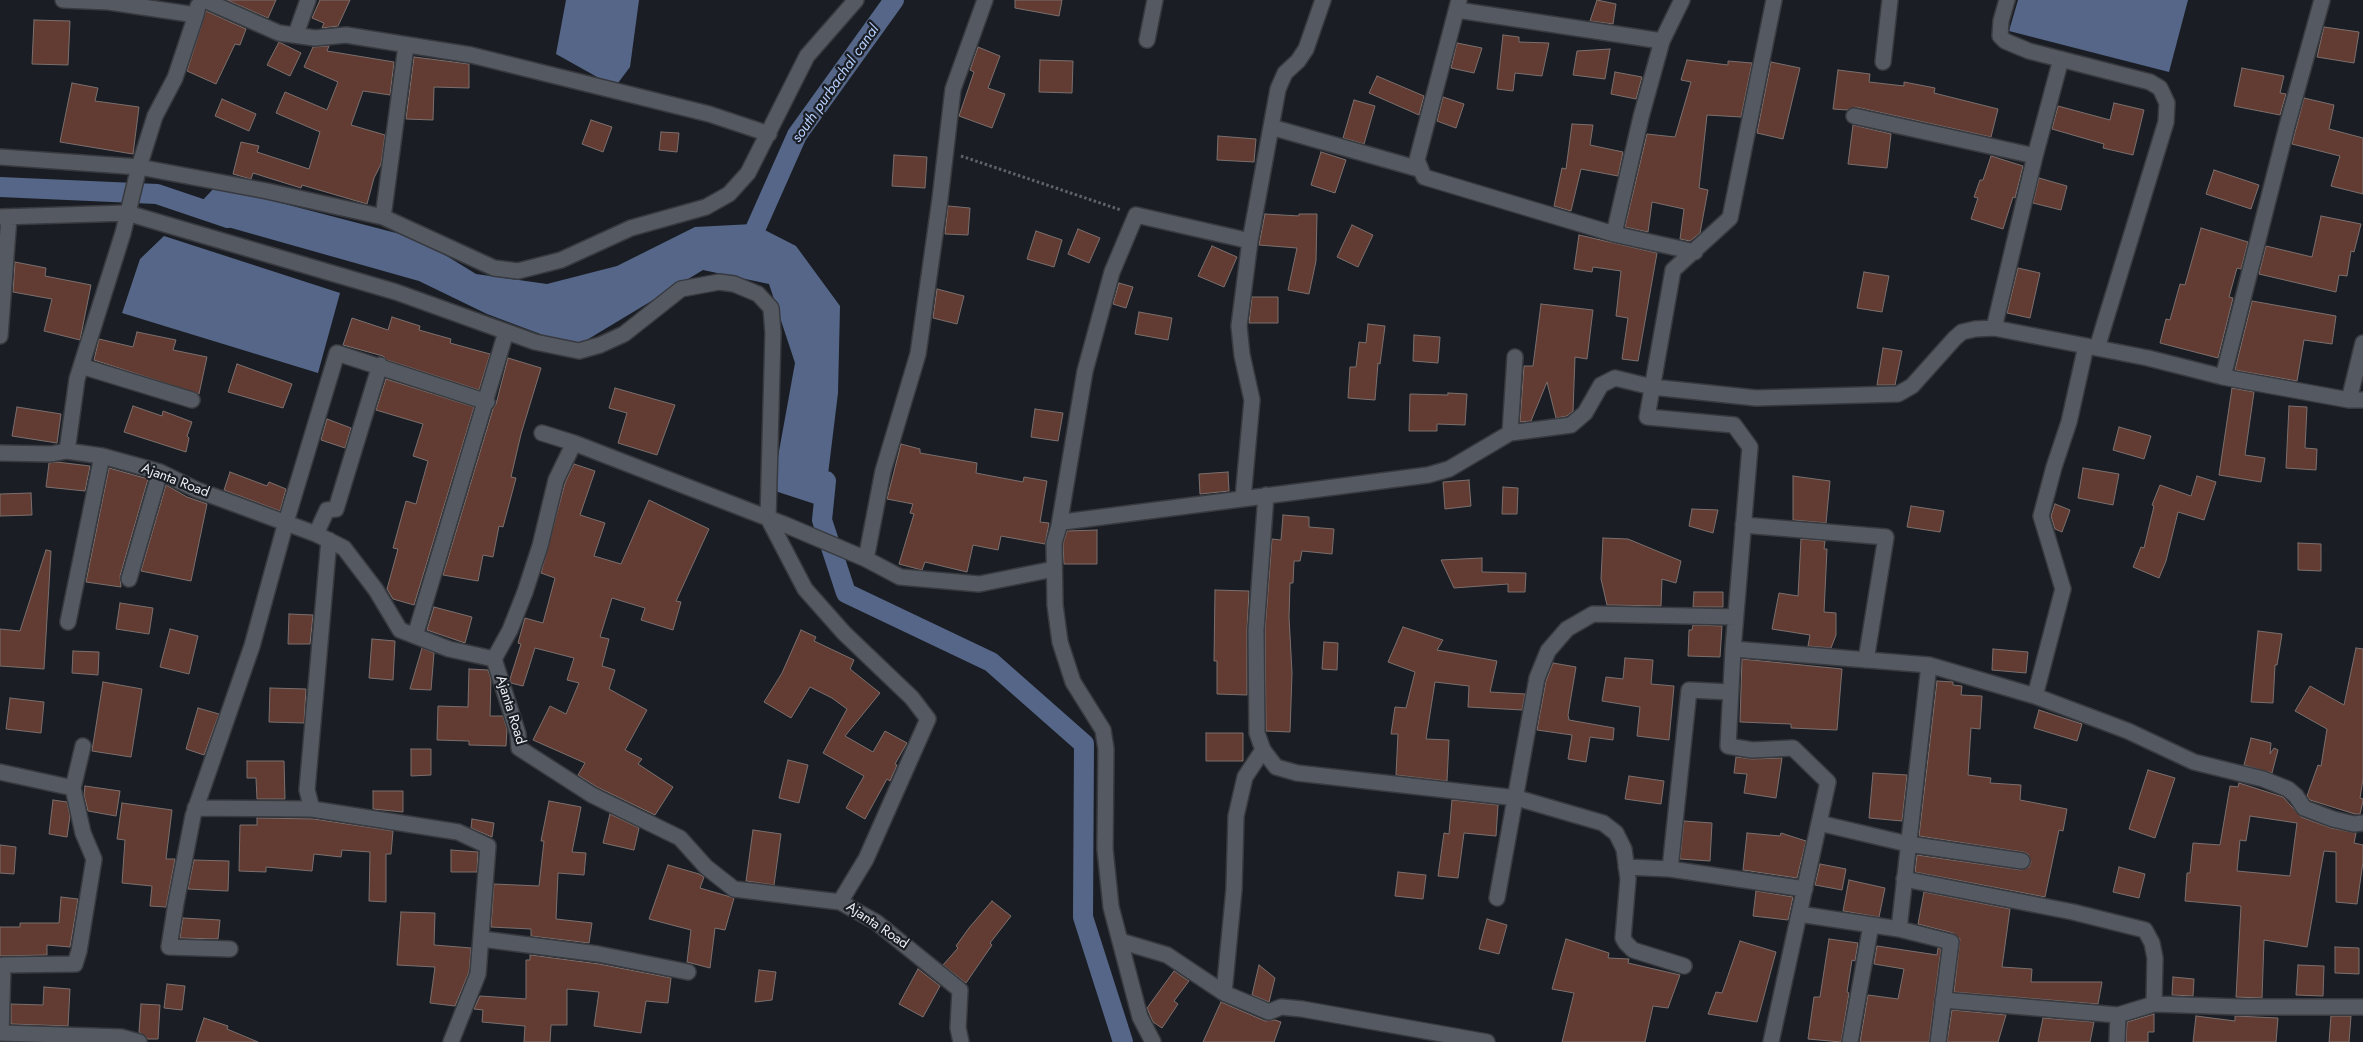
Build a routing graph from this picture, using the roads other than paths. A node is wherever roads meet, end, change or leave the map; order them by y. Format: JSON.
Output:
{"nodes":[{"id":1,"x":63,"y":0,"type":"edge"},
{"id":2,"x":200,"y":0,"type":"edge"},
{"id":3,"x":204,"y":0,"type":"edge"},
{"id":4,"x":308,"y":0,"type":"edge"},
{"id":5,"x":856,"y":0,"type":"edge"},
{"id":6,"x":985,"y":0,"type":"edge"},
{"id":7,"x":1155,"y":0,"type":"edge"},
{"id":8,"x":1323,"y":0,"type":"edge"},
{"id":9,"x":1682,"y":0,"type":"edge"},
{"id":10,"x":1774,"y":0,"type":"edge"},
{"id":11,"x":1890,"y":0,"type":"edge"},
{"id":12,"x":2007,"y":0,"type":"edge"},
{"id":13,"x":2322,"y":0,"type":"edge"},
{"id":14,"x":1458,"y":5,"type":"edge"},
{"id":15,"x":196,"y":15,"type":"junction"},
{"id":16,"x":296,"y":34,"type":"junction"},
{"id":17,"x":1147,"y":40,"type":"dead end"},
{"id":18,"x":1662,"y":41,"type":"junction"},
{"id":19,"x":406,"y":46,"type":"junction"},
{"id":20,"x":2061,"y":59,"type":"junction"},
{"id":21,"x":1883,"y":62,"type":"dead end"},
{"id":22,"x":1854,"y":116,"type":"dead end"},
{"id":23,"x":1271,"y":127,"type":"junction"},
{"id":24,"x":769,"y":134,"type":"junction"},
{"id":25,"x":2035,"y":156,"type":"junction"},
{"id":26,"x":0,"y":157,"type":"edge"},
{"id":27,"x":1419,"y":169,"type":"junction"},
{"id":28,"x":137,"y":172,"type":"junction"},
{"id":29,"x":127,"y":212,"type":"junction"},
{"id":30,"x":5,"y":217,"type":"edge"},
{"id":31,"x":383,"y":217,"type":"junction"},
{"id":32,"x":1614,"y":234,"type":"junction"},
{"id":33,"x":1250,"y":240,"type":"junction"},
{"id":34,"x":1695,"y":252,"type":"junction"},
{"id":35,"x":1994,"y":328,"type":"junction"},
{"id":36,"x":506,"y":332,"type":"junction"},
{"id":37,"x":0,"y":336,"type":"edge"},
{"id":38,"x":2363,"y":343,"type":"edge"},
{"id":39,"x":2091,"y":347,"type":"junction"},
{"id":40,"x":1515,"y":357,"type":"dead end"},
{"id":41,"x":380,"y":365,"type":"junction"},
{"id":42,"x":81,"y":366,"type":"junction"},
{"id":43,"x":2223,"y":377,"type":"junction"},
{"id":44,"x":1652,"y":387,"type":"junction"},
{"id":45,"x":192,"y":400,"type":"dead end"},
{"id":46,"x":2356,"y":400,"type":"edge"},
{"id":47,"x":487,"y":402,"type":"junction"},
{"id":48,"x":1510,"y":432,"type":"junction"},
{"id":49,"x":542,"y":433,"type":"dead end"},
{"id":50,"x":574,"y":443,"type":"junction"},
{"id":51,"x":67,"y":451,"type":"junction"},
{"id":52,"x":0,"y":453,"type":"edge"},
{"id":53,"x":102,"y":456,"type":"junction"},
{"id":54,"x":160,"y":472,"type":"junction"},
{"id":55,"x":1266,"y":495,"type":"junction"},
{"id":56,"x":1243,"y":498,"type":"junction"},
{"id":57,"x":768,"y":518,"type":"junction"},
{"id":58,"x":286,"y":522,"type":"junction"},
{"id":59,"x":1743,"y":525,"type":"junction"},
{"id":60,"x":1059,"y":526,"type":"junction"},
{"id":61,"x":322,"y":537,"type":"junction"},
{"id":62,"x":866,"y":559,"type":"junction"},
{"id":63,"x":1054,"y":569,"type":"junction"},
{"id":64,"x":129,"y":579,"type":"dead end"},
{"id":65,"x":1735,"y":617,"type":"junction"},
{"id":66,"x":68,"y":622,"type":"dead end"},
{"id":67,"x":415,"y":636,"type":"junction"},
{"id":68,"x":1732,"y":649,"type":"junction"},
{"id":69,"x":494,"y":659,"type":"junction"},
{"id":70,"x":1866,"y":660,"type":"junction"},
{"id":71,"x":1929,"y":665,"type":"junction"},
{"id":72,"x":1730,"y":692,"type":"junction"},
{"id":73,"x":2035,"y":696,"type":"junction"},
{"id":74,"x":83,"y":746,"type":"dead end"},
{"id":75,"x":1263,"y":750,"type":"junction"},
{"id":76,"x":0,"y":772,"type":"edge"},
{"id":77,"x":73,"y":788,"type":"junction"},
{"id":78,"x":1517,"y":798,"type":"junction"},
{"id":79,"x":195,"y":808,"type":"junction"},
{"id":80,"x":312,"y":809,"type":"junction"},
{"id":81,"x":1819,"y":823,"type":"junction"},
{"id":82,"x":2363,"y":823,"type":"edge"},
{"id":83,"x":1908,"y":844,"type":"junction"},
{"id":84,"x":2022,"y":861,"type":"dead end"},
{"id":85,"x":1626,"y":867,"type":"junction"},
{"id":86,"x":1670,"y":869,"type":"junction"},
{"id":87,"x":1904,"y":879,"type":"junction"},
{"id":88,"x":1805,"y":889,"type":"junction"},
{"id":89,"x":1498,"y":898,"type":"dead end"},
{"id":90,"x":840,"y":902,"type":"junction"},
{"id":91,"x":1798,"y":914,"type":"junction"},
{"id":92,"x":1871,"y":925,"type":"junction"},
{"id":93,"x":1899,"y":929,"type":"junction"},
{"id":94,"x":482,"y":939,"type":"junction"},
{"id":95,"x":1120,"y":941,"type":"junction"},
{"id":96,"x":230,"y":949,"type":"dead end"},
{"id":97,"x":2,"y":965,"type":"edge"},
{"id":98,"x":1684,"y":966,"type":"dead end"},
{"id":99,"x":688,"y":972,"type":"dead end"},
{"id":100,"x":1224,"y":993,"type":"junction"},
{"id":101,"x":1943,"y":1000,"type":"junction"},
{"id":102,"x":2154,"y":1004,"type":"junction"},
{"id":103,"x":2363,"y":1007,"type":"edge"},
{"id":104,"x":2118,"y":1015,"type":"junction"},
{"id":105,"x":1,"y":1033,"type":"edge"},
{"id":106,"x":1463,"y":1040,"type":"edge"},
{"id":107,"x":139,"y":1042,"type":"edge"},
{"id":108,"x":451,"y":1042,"type":"edge"},
{"id":109,"x":961,"y":1042,"type":"edge"},
{"id":110,"x":1153,"y":1042,"type":"edge"},
{"id":111,"x":1487,"y":1042,"type":"edge"},
{"id":112,"x":1770,"y":1042,"type":"edge"},
{"id":113,"x":1850,"y":1042,"type":"edge"},
{"id":114,"x":1938,"y":1042,"type":"edge"},
{"id":115,"x":2117,"y":1042,"type":"edge"}],
"edges":[{"from":1,"to":15,"type":"street"},
{"from":2,"to":15,"type":"street"},
{"from":3,"to":16,"type":"street"},
{"from":4,"to":16,"type":"street"},
{"from":5,"to":24,"type":"street"},
{"from":6,"to":62,"type":"street"},
{"from":7,"to":17,"type":"street"},
{"from":8,"to":23,"type":"street"},
{"from":9,"to":18,"type":"street"},
{"from":10,"to":34,"type":"street"},
{"from":11,"to":21,"type":"street"},
{"from":12,"to":20,"type":"street"},
{"from":13,"to":43,"type":"street"},
{"from":14,"to":18,"type":"street"},
{"from":14,"to":27,"type":"street"},
{"from":15,"to":28,"type":"street"},
{"from":16,"to":19,"type":"street"},
{"from":18,"to":32,"type":"street"},
{"from":19,"to":24,"type":"street"},
{"from":19,"to":31,"type":"street"},
{"from":20,"to":25,"type":"street"},
{"from":20,"to":39,"type":"street"},
{"from":22,"to":25,"type":"street"},
{"from":23,"to":27,"type":"street"},
{"from":23,"to":33,"type":"street"},
{"from":24,"to":31,"type":"street"},
{"from":25,"to":35,"type":"street"},
{"from":26,"to":28,"type":"street"},
{"from":27,"to":32,"type":"street"},
{"from":28,"to":29,"type":"street"},
{"from":28,"to":31,"type":"street"},
{"from":29,"to":30,"type":"street"},
{"from":29,"to":36,"type":"street"},
{"from":29,"to":42,"type":"street"},
{"from":30,"to":37,"type":"street"},
{"from":32,"to":34,"type":"street"},
{"from":33,"to":56,"type":"street"},
{"from":33,"to":60,"type":"street"},
{"from":34,"to":44,"type":"street"},
{"from":35,"to":39,"type":"street"},
{"from":35,"to":44,"type":"street"},
{"from":36,"to":47,"type":"street"},
{"from":36,"to":57,"type":"street"},
{"from":38,"to":46,"type":"street"},
{"from":39,"to":43,"type":"street"},
{"from":39,"to":73,"type":"street"},
{"from":40,"to":48,"type":"street"},
{"from":41,"to":47,"type":"street"},
{"from":41,"to":58,"type":"street"},
{"from":41,"to":61,"type":"street"},
{"from":42,"to":45,"type":"street"},
{"from":42,"to":51,"type":"street"},
{"from":43,"to":46,"type":"street"},
{"from":44,"to":48,"type":"street"},
{"from":44,"to":59,"type":"street"},
{"from":47,"to":67,"type":"street"},
{"from":48,"to":55,"type":"street"},
{"from":49,"to":50,"type":"street"},
{"from":50,"to":57,"type":"street"},
{"from":50,"to":69,"type":"street"},
{"from":51,"to":52,"type":"street","name":"Ajanta Road"},
{"from":51,"to":53,"type":"street","name":"Ajanta Road"},
{"from":53,"to":54,"type":"street","name":"Ajanta Road"},
{"from":53,"to":66,"type":"street"},
{"from":54,"to":58,"type":"street","name":"Ajanta Road"},
{"from":54,"to":64,"type":"street"},
{"from":55,"to":56,"type":"street"},
{"from":55,"to":75,"type":"street"},
{"from":56,"to":60,"type":"street"},
{"from":57,"to":62,"type":"street"},
{"from":57,"to":90,"type":"street"},
{"from":58,"to":61,"type":"street","name":"Ajanta Road"},
{"from":58,"to":79,"type":"street"},
{"from":59,"to":65,"type":"street"},
{"from":59,"to":70,"type":"street"},
{"from":60,"to":63,"type":"street"},
{"from":61,"to":67,"type":"street","name":"Ajanta Road"},
{"from":61,"to":80,"type":"street"},
{"from":62,"to":63,"type":"street"},
{"from":63,"to":95,"type":"street"},
{"from":65,"to":68,"type":"street"},
{"from":65,"to":78,"type":"street"},
{"from":67,"to":69,"type":"street","name":"Ajanta Road"},
{"from":68,"to":70,"type":"street"},
{"from":68,"to":72,"type":"street"},
{"from":69,"to":90,"type":"street","name":"Ajanta Road"},
{"from":70,"to":71,"type":"street"},
{"from":71,"to":73,"type":"street"},
{"from":71,"to":83,"type":"street"},
{"from":72,"to":81,"type":"street"},
{"from":72,"to":86,"type":"street"},
{"from":73,"to":82,"type":"street"},
{"from":74,"to":77,"type":"street"},
{"from":75,"to":78,"type":"street"},
{"from":75,"to":100,"type":"street"},
{"from":76,"to":77,"type":"street"},
{"from":77,"to":97,"type":"street"},
{"from":78,"to":85,"type":"street"},
{"from":78,"to":89,"type":"street"},
{"from":79,"to":80,"type":"street"},
{"from":79,"to":96,"type":"street"},
{"from":80,"to":94,"type":"street"},
{"from":81,"to":83,"type":"street"},
{"from":81,"to":88,"type":"street"},
{"from":83,"to":84,"type":"street"},
{"from":83,"to":87,"type":"street"},
{"from":85,"to":86,"type":"street"},
{"from":85,"to":98,"type":"street"},
{"from":86,"to":88,"type":"street"},
{"from":87,"to":93,"type":"street"},
{"from":87,"to":102,"type":"street"},
{"from":88,"to":91,"type":"street"},
{"from":90,"to":109,"type":"street","name":"Ajanta Road"},
{"from":91,"to":92,"type":"street"},
{"from":91,"to":112,"type":"street"},
{"from":92,"to":93,"type":"street"},
{"from":92,"to":113,"type":"street"},
{"from":93,"to":101,"type":"street"},
{"from":94,"to":99,"type":"street"},
{"from":94,"to":108,"type":"street"},
{"from":95,"to":100,"type":"street"},
{"from":95,"to":110,"type":"street"},
{"from":97,"to":105,"type":"street"},
{"from":100,"to":106,"type":"street"},
{"from":101,"to":104,"type":"street"},
{"from":101,"to":114,"type":"street"},
{"from":102,"to":103,"type":"street"},
{"from":102,"to":104,"type":"street"},
{"from":104,"to":115,"type":"street"},
{"from":105,"to":107,"type":"street"},
{"from":106,"to":111,"type":"street"}]}
